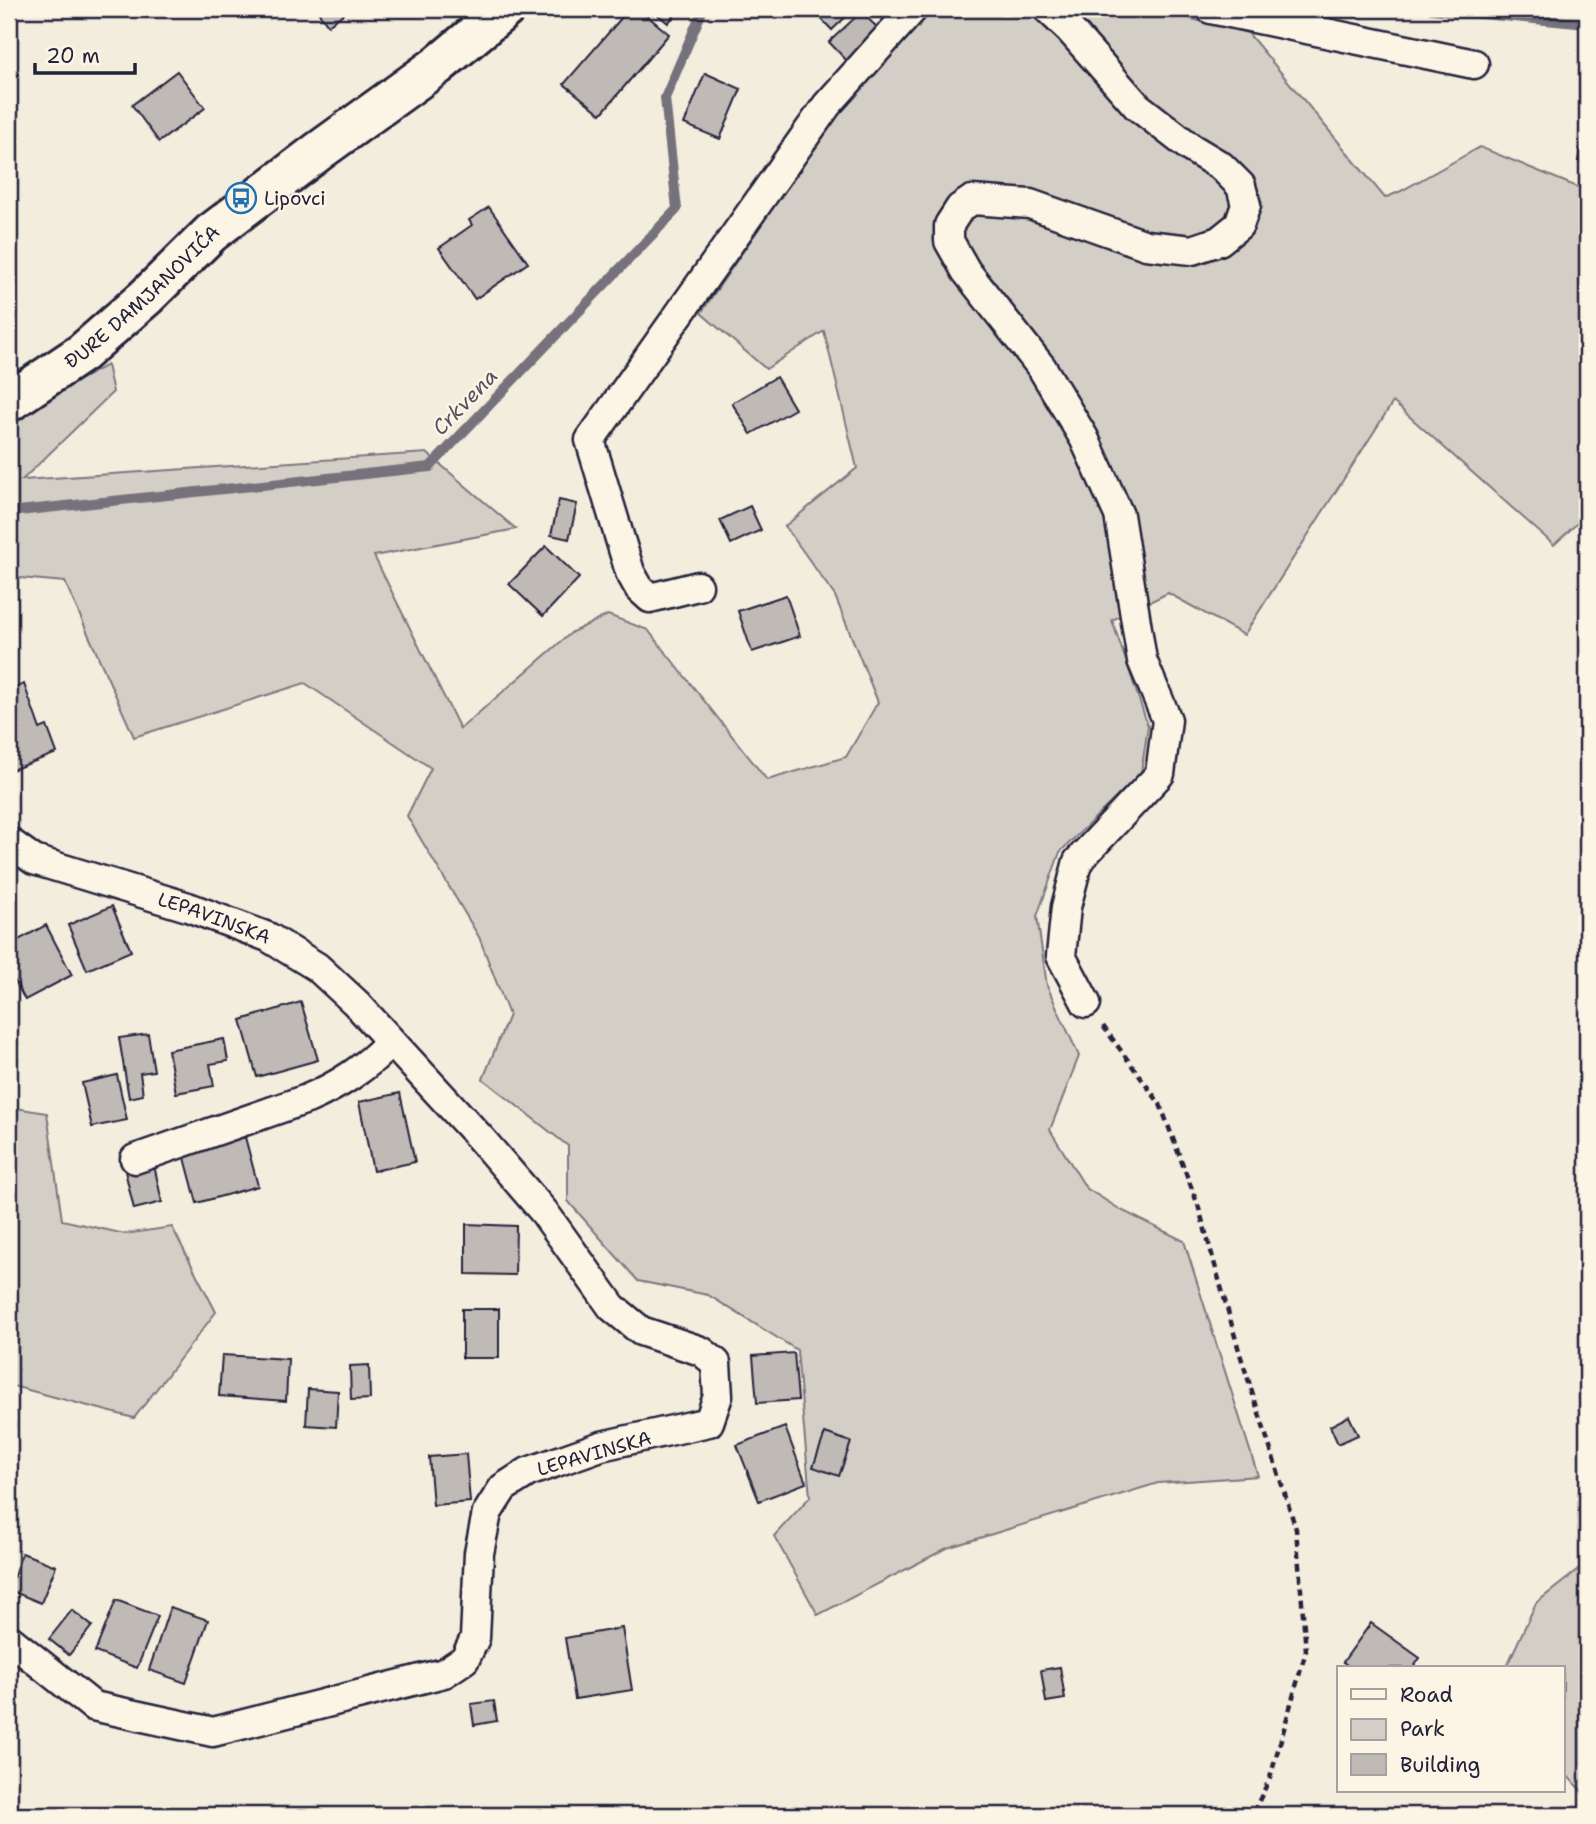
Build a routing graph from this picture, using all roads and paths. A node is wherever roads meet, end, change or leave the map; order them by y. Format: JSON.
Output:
{"nodes":[{"id":1,"x":505,"y":9,"type":"edge"},
{"id":2,"x":913,"y":9,"type":"edge"},
{"id":3,"x":1048,"y":9,"type":"edge"},
{"id":4,"x":1210,"y":9,"type":"edge"},
{"id":5,"x":1474,"y":64,"type":"dead end"},
{"id":6,"x":9,"y":402,"type":"edge"},
{"id":7,"x":698,"y":586,"type":"dead end"},
{"id":8,"x":9,"y":842,"type":"edge"},
{"id":9,"x":1086,"y":1003,"type":"joint"},
{"id":10,"x":391,"y":1042,"type":"junction"},
{"id":11,"x":135,"y":1159,"type":"dead end"},
{"id":12,"x":9,"y":1639,"type":"edge"},
{"id":13,"x":1252,"y":1815,"type":"edge"}],
"edges":[{"from":1,"to":6,"type":"main road","name":"ĐURE DAMJANOVIĆA"},
{"from":2,"to":7,"type":"street"},
{"from":3,"to":9,"type":"street"},
{"from":4,"to":5,"type":"street"},
{"from":8,"to":10,"type":"street","name":"LEPAVINSKA"},
{"from":9,"to":13,"type":"path"},
{"from":10,"to":11,"type":"street"},
{"from":10,"to":12,"type":"street","name":"LEPAVINSKA"}]}
